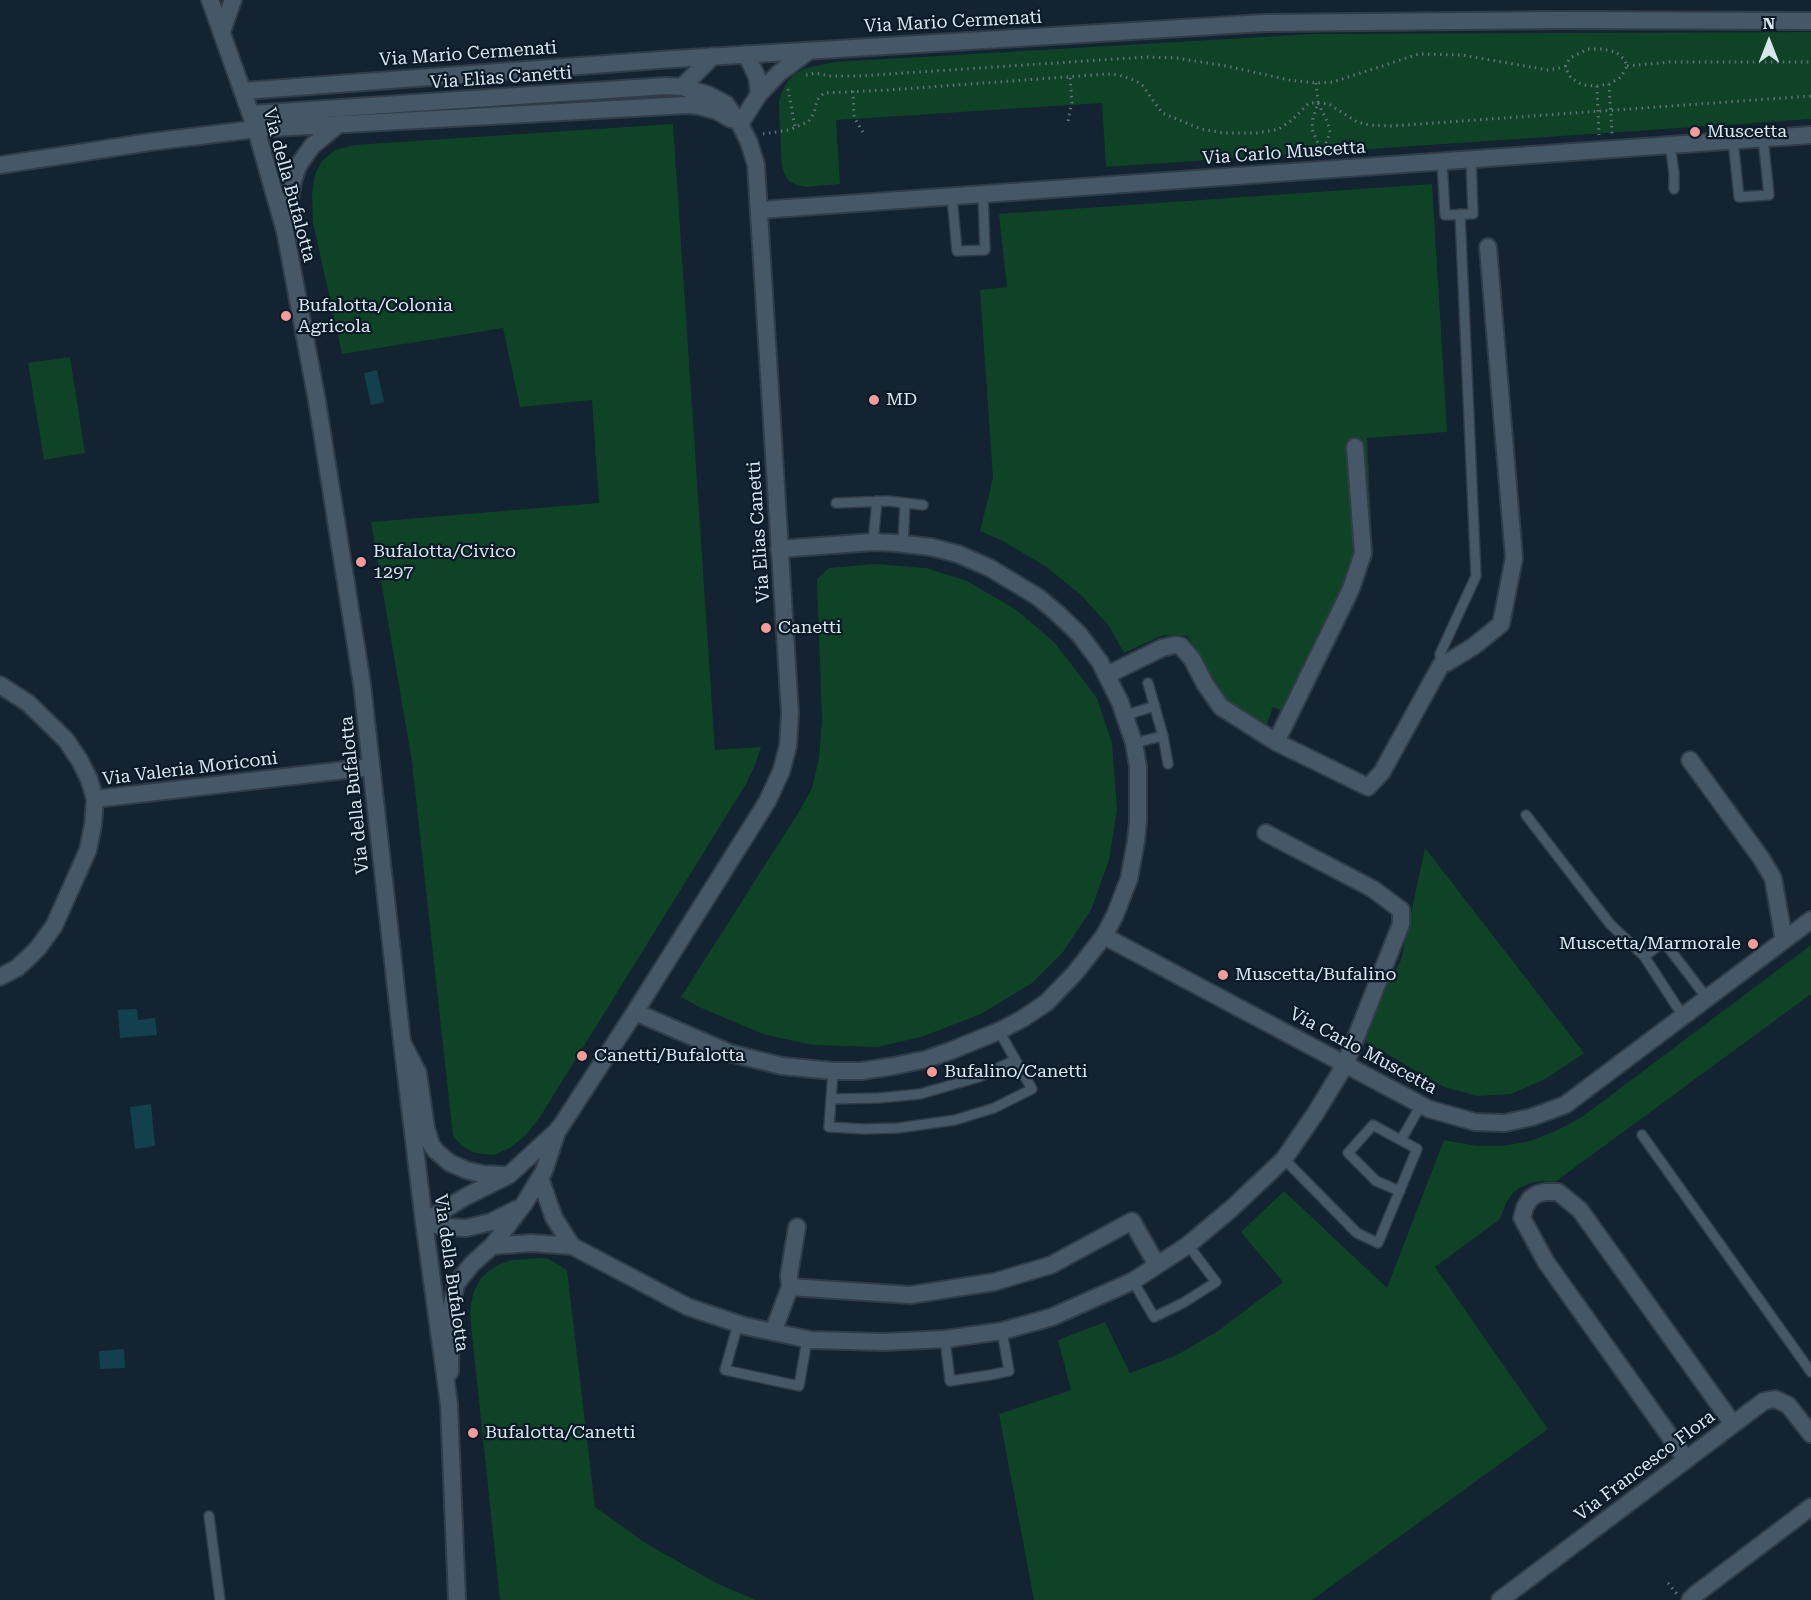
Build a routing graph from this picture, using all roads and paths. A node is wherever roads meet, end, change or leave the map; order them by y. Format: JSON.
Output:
{"nodes":[{"id":1,"x":210,"y":0,"type":"edge"},
{"id":2,"x":233,"y":0,"type":"edge"},
{"id":3,"x":1811,"y":21,"type":"edge"},
{"id":4,"x":222,"y":31,"type":"junction"},
{"id":5,"x":810,"y":50,"type":"junction"},
{"id":6,"x":746,"y":54,"type":"junction"},
{"id":7,"x":713,"y":56,"type":"junction"},
{"id":8,"x":1811,"y":62,"type":"edge"},
{"id":9,"x":1627,"y":66,"type":"junction"},
{"id":10,"x":1565,"y":67,"type":"junction"},
{"id":11,"x":802,"y":75,"type":"dead end"},
{"id":12,"x":1071,"y":77,"type":"junction"},
{"id":13,"x":792,"y":82,"type":"dead end"},
{"id":14,"x":1316,"y":83,"type":"junction"},
{"id":15,"x":1609,"y":84,"type":"junction"},
{"id":16,"x":1597,"y":86,"type":"junction"},
{"id":17,"x":682,"y":87,"type":"junction"},
{"id":18,"x":243,"y":91,"type":"junction"},
{"id":19,"x":853,"y":91,"type":"junction"},
{"id":20,"x":542,"y":94,"type":"junction"},
{"id":21,"x":759,"y":94,"type":"junction"},
{"id":22,"x":1811,"y":96,"type":"edge"},
{"id":23,"x":1318,"y":103,"type":"junction"},
{"id":24,"x":1611,"y":110,"type":"junction"},
{"id":25,"x":1598,"y":111,"type":"junction"},
{"id":26,"x":544,"y":113,"type":"junction"},
{"id":27,"x":253,"y":121,"type":"junction"},
{"id":28,"x":1068,"y":121,"type":"dead end"},
{"id":29,"x":339,"y":124,"type":"junction"},
{"id":30,"x":795,"y":127,"type":"junction"},
{"id":31,"x":743,"y":130,"type":"junction"},
{"id":32,"x":864,"y":134,"type":"dead end"},
{"id":33,"x":1811,"y":135,"type":"edge"},
{"id":34,"x":1763,"y":138,"type":"junction"},
{"id":35,"x":1733,"y":140,"type":"junction"},
{"id":36,"x":1670,"y":145,"type":"junction"},
{"id":37,"x":1606,"y":149,"type":"junction"},
{"id":38,"x":1322,"y":150,"type":"junction"},
{"id":39,"x":1471,"y":159,"type":"junction"},
{"id":40,"x":1442,"y":161,"type":"junction"},
{"id":41,"x":0,"y":165,"type":"edge"},
{"id":42,"x":1324,"y":170,"type":"junction"},
{"id":43,"x":1674,"y":189,"type":"dead end"},
{"id":44,"x":983,"y":194,"type":"junction"},
{"id":45,"x":952,"y":197,"type":"junction"},
{"id":46,"x":760,"y":210,"type":"junction"},
{"id":47,"x":1460,"y":214,"type":"junction"},
{"id":48,"x":285,"y":231,"type":"junction"},
{"id":49,"x":1488,"y":247,"type":"dead end"},
{"id":50,"x":1355,"y":447,"type":"dead end"},
{"id":51,"x":877,"y":501,"type":"junction"},
{"id":52,"x":836,"y":503,"type":"dead end"},
{"id":53,"x":905,"y":503,"type":"junction"},
{"id":54,"x":923,"y":505,"type":"dead end"},
{"id":55,"x":873,"y":542,"type":"junction"},
{"id":56,"x":903,"y":544,"type":"junction"},
{"id":57,"x":779,"y":549,"type":"junction"},
{"id":58,"x":1441,"y":665,"type":"junction"},
{"id":59,"x":1107,"y":675,"type":"junction"},
{"id":60,"x":1148,"y":682,"type":"dead end"},
{"id":61,"x":0,"y":685,"type":"edge"},
{"id":62,"x":1155,"y":706,"type":"junction"},
{"id":63,"x":1125,"y":715,"type":"junction"},
{"id":64,"x":1163,"y":736,"type":"junction"},
{"id":65,"x":1276,"y":742,"type":"junction"},
{"id":66,"x":1134,"y":743,"type":"junction"},
{"id":67,"x":1690,"y":760,"type":"dead end"},
{"id":68,"x":1168,"y":764,"type":"dead end"},
{"id":69,"x":371,"y":767,"type":"junction"},
{"id":70,"x":95,"y":799,"type":"junction"},
{"id":71,"x":1526,"y":815,"type":"dead end"},
{"id":72,"x":1266,"y":833,"type":"dead end"},
{"id":73,"x":1811,"y":920,"type":"edge"},
{"id":74,"x":1104,"y":936,"type":"junction"},
{"id":75,"x":1784,"y":940,"type":"junction"},
{"id":76,"x":1644,"y":956,"type":"junction"},
{"id":77,"x":0,"y":977,"type":"edge"},
{"id":78,"x":1707,"y":998,"type":"junction"},
{"id":79,"x":635,"y":1012,"type":"junction"},
{"id":80,"x":1683,"y":1016,"type":"junction"},
{"id":81,"x":999,"y":1031,"type":"junction"},
{"id":82,"x":402,"y":1041,"type":"junction"},
{"id":83,"x":1016,"y":1060,"type":"junction"},
{"id":84,"x":1345,"y":1065,"type":"junction"},
{"id":85,"x":833,"y":1071,"type":"junction"},
{"id":86,"x":831,"y":1099,"type":"junction"},
{"id":87,"x":1421,"y":1105,"type":"junction"},
{"id":88,"x":559,"y":1129,"type":"junction"},
{"id":89,"x":1642,"y":1136,"type":"dead end"},
{"id":90,"x":1401,"y":1140,"type":"junction"},
{"id":91,"x":1284,"y":1159,"type":"junction"},
{"id":92,"x":509,"y":1175,"type":"junction"},
{"id":93,"x":540,"y":1178,"type":"junction"},
{"id":94,"x":1400,"y":1191,"type":"junction"},
{"id":95,"x":524,"y":1204,"type":"junction"},
{"id":96,"x":423,"y":1222,"type":"junction"},
{"id":97,"x":797,"y":1227,"type":"dead end"},
{"id":98,"x":1188,"y":1245,"type":"junction"},
{"id":99,"x":492,"y":1246,"type":"junction"},
{"id":100,"x":572,"y":1246,"type":"junction"},
{"id":101,"x":1157,"y":1265,"type":"junction"},
{"id":102,"x":1132,"y":1281,"type":"junction"},
{"id":103,"x":790,"y":1287,"type":"junction"},
{"id":104,"x":738,"y":1324,"type":"junction"},
{"id":105,"x":1002,"y":1331,"type":"junction"},
{"id":106,"x":773,"y":1332,"type":"junction"},
{"id":107,"x":945,"y":1339,"type":"junction"},
{"id":108,"x":807,"y":1340,"type":"junction"},
{"id":109,"x":1811,"y":1372,"type":"edge"},
{"id":110,"x":449,"y":1404,"type":"junction"},
{"id":111,"x":1733,"y":1424,"type":"junction"},
{"id":112,"x":1811,"y":1434,"type":"edge"},
{"id":113,"x":1686,"y":1459,"type":"junction"},
{"id":114,"x":1811,"y":1507,"type":"edge"},
{"id":115,"x":209,"y":1516,"type":"dead end"},
{"id":116,"x":220,"y":1600,"type":"edge"},
{"id":117,"x":457,"y":1600,"type":"edge"},
{"id":118,"x":1500,"y":1600,"type":"edge"},
{"id":119,"x":1690,"y":1600,"type":"edge"}],
"edges":[{"from":1,"to":4,"type":"street","name":"Via della Bufalotta"},
{"from":2,"to":4,"type":"street"},
{"from":3,"to":5,"type":"street","name":"Via Mario Cermenati"},
{"from":4,"to":18,"type":"street","name":"Via della Bufalotta"},
{"from":5,"to":6,"type":"street","name":"Via Mario Cermenati"},
{"from":5,"to":21,"type":"street"},
{"from":6,"to":7,"type":"street","name":"Via Mario Cermenati"},
{"from":6,"to":21,"type":"street"},
{"from":7,"to":17,"type":"street"},
{"from":7,"to":18,"type":"street","name":"Via Mario Cermenati"},
{"from":8,"to":9,"type":"path"},
{"from":9,"to":10,"type":"path"},
{"from":9,"to":15,"type":"path"},
{"from":10,"to":14,"type":"path"},
{"from":10,"to":16,"type":"path"},
{"from":11,"to":14,"type":"path"},
{"from":12,"to":19,"type":"path"},
{"from":12,"to":23,"type":"path"},
{"from":12,"to":28,"type":"path"},
{"from":13,"to":30,"type":"path"},
{"from":14,"to":23,"type":"path"},
{"from":15,"to":16,"type":"path"},
{"from":15,"to":24,"type":"path"},
{"from":16,"to":25,"type":"path"},
{"from":17,"to":20,"type":"street","name":"Via Elias Canetti"},
{"from":17,"to":31,"type":"street","name":"Via Elias Canetti"},
{"from":18,"to":27,"type":"street","name":"Via della Bufalotta"},
{"from":19,"to":30,"type":"path"},
{"from":19,"to":32,"type":"path"},
{"from":20,"to":26,"type":"street"},
{"from":20,"to":27,"type":"street","name":"Via Elias Canetti"},
{"from":21,"to":31,"type":"street"},
{"from":22,"to":24,"type":"path"},
{"from":23,"to":25,"type":"path"},
{"from":23,"to":38,"type":"path"},
{"from":23,"to":38,"type":"path"},
{"from":24,"to":25,"type":"path"},
{"from":24,"to":37,"type":"path"},
{"from":25,"to":37,"type":"path"},
{"from":26,"to":29,"type":"street","name":"Via Elias Canetti"},
{"from":26,"to":31,"type":"street","name":"Via Elias Canetti"},
{"from":27,"to":29,"type":"street","name":"Via Elias Canetti"},
{"from":27,"to":41,"type":"street"},
{"from":27,"to":48,"type":"street","name":"Via della Bufalotta"},
{"from":29,"to":48,"type":"street"},
{"from":30,"to":31,"type":"path"},
{"from":31,"to":46,"type":"street","name":"Via Elias Canetti"},
{"from":33,"to":34,"type":"street","name":"Via Carlo Muscetta"},
{"from":34,"to":35,"type":"street","name":"Via Carlo Muscetta"},
{"from":34,"to":35,"type":"lane"},
{"from":35,"to":36,"type":"street","name":"Via Carlo Muscetta"},
{"from":36,"to":37,"type":"street","name":"Via Carlo Muscetta"},
{"from":36,"to":43,"type":"lane"},
{"from":37,"to":39,"type":"street","name":"Via Carlo Muscetta"},
{"from":38,"to":42,"type":"path"},
{"from":39,"to":40,"type":"street","name":"Via Carlo Muscetta"},
{"from":39,"to":47,"type":"lane"},
{"from":40,"to":42,"type":"street","name":"Via Carlo Muscetta"},
{"from":40,"to":47,"type":"lane"},
{"from":42,"to":44,"type":"street","name":"Via Carlo Muscetta"},
{"from":44,"to":45,"type":"street","name":"Via Carlo Muscetta"},
{"from":44,"to":45,"type":"lane"},
{"from":45,"to":46,"type":"street","name":"Via Carlo Muscetta"},
{"from":46,"to":57,"type":"street","name":"Via Elias Canetti"},
{"from":47,"to":58,"type":"lane"},
{"from":48,"to":69,"type":"street","name":"Via della Bufalotta"},
{"from":49,"to":58,"type":"street"},
{"from":50,"to":65,"type":"street"},
{"from":51,"to":52,"type":"lane"},
{"from":51,"to":53,"type":"lane"},
{"from":51,"to":55,"type":"lane"},
{"from":53,"to":54,"type":"lane"},
{"from":53,"to":56,"type":"lane"},
{"from":55,"to":56,"type":"street"},
{"from":55,"to":57,"type":"street"},
{"from":56,"to":59,"type":"street"},
{"from":57,"to":79,"type":"street","name":"Via Elias Canetti"},
{"from":58,"to":65,"type":"street"},
{"from":59,"to":63,"type":"street"},
{"from":59,"to":65,"type":"street"},
{"from":60,"to":62,"type":"lane"},
{"from":61,"to":70,"type":"street","name":"Via Valeria Moriconi"},
{"from":62,"to":63,"type":"lane"},
{"from":62,"to":64,"type":"lane"},
{"from":63,"to":66,"type":"street"},
{"from":64,"to":66,"type":"lane"},
{"from":64,"to":68,"type":"lane"},
{"from":66,"to":74,"type":"street"},
{"from":67,"to":75,"type":"street"},
{"from":69,"to":70,"type":"street","name":"Via Valeria Moriconi"},
{"from":69,"to":82,"type":"street","name":"Via della Bufalotta"},
{"from":70,"to":77,"type":"street"},
{"from":71,"to":76,"type":"lane"},
{"from":72,"to":84,"type":"street"},
{"from":73,"to":75,"type":"street","name":"Via Carlo Muscetta"},
{"from":74,"to":81,"type":"street"},
{"from":74,"to":84,"type":"street","name":"Via Carlo Muscetta"},
{"from":75,"to":78,"type":"street","name":"Via Carlo Muscetta"},
{"from":76,"to":78,"type":"lane"},
{"from":76,"to":80,"type":"lane"},
{"from":78,"to":80,"type":"street","name":"Via Carlo Muscetta"},
{"from":79,"to":85,"type":"street"},
{"from":79,"to":88,"type":"street","name":"Via Elias Canetti"},
{"from":80,"to":87,"type":"street","name":"Via Carlo Muscetta"},
{"from":81,"to":83,"type":"lane"},
{"from":81,"to":85,"type":"street"},
{"from":82,"to":92,"type":"street"},
{"from":82,"to":96,"type":"street","name":"Via della Bufalotta"},
{"from":83,"to":86,"type":"lane"},
{"from":83,"to":86,"type":"lane"},
{"from":84,"to":87,"type":"street","name":"Via Carlo Muscetta"},
{"from":84,"to":91,"type":"street"},
{"from":85,"to":86,"type":"lane"},
{"from":87,"to":90,"type":"lane"},
{"from":88,"to":92,"type":"street"},
{"from":88,"to":93,"type":"street"},
{"from":89,"to":109,"type":"lane"},
{"from":90,"to":94,"type":"lane"},
{"from":90,"to":94,"type":"lane"},
{"from":91,"to":94,"type":"lane"},
{"from":91,"to":98,"type":"street"},
{"from":92,"to":96,"type":"street"},
{"from":93,"to":95,"type":"street"},
{"from":93,"to":100,"type":"street"},
{"from":95,"to":96,"type":"street"},
{"from":95,"to":99,"type":"street"},
{"from":96,"to":110,"type":"street","name":"Via della Bufalotta"},
{"from":97,"to":103,"type":"street"},
{"from":98,"to":101,"type":"street"},
{"from":98,"to":102,"type":"lane"},
{"from":99,"to":100,"type":"street"},
{"from":99,"to":110,"type":"street"},
{"from":100,"to":104,"type":"street"},
{"from":101,"to":102,"type":"street"},
{"from":101,"to":103,"type":"street"},
{"from":102,"to":105,"type":"street"},
{"from":103,"to":106,"type":"street"},
{"from":104,"to":106,"type":"street"},
{"from":104,"to":108,"type":"lane"},
{"from":105,"to":107,"type":"street"},
{"from":105,"to":107,"type":"lane"},
{"from":106,"to":108,"type":"street"},
{"from":107,"to":108,"type":"street"},
{"from":110,"to":117,"type":"street","name":"Via della Bufalotta"},
{"from":111,"to":112,"type":"street","name":"Via Francesco Flora"},
{"from":111,"to":113,"type":"street","name":"Via Francesco Flora"},
{"from":111,"to":113,"type":"street"},
{"from":113,"to":118,"type":"street","name":"Via Francesco Flora"},
{"from":114,"to":119,"type":"street"},
{"from":115,"to":116,"type":"lane"}]}
